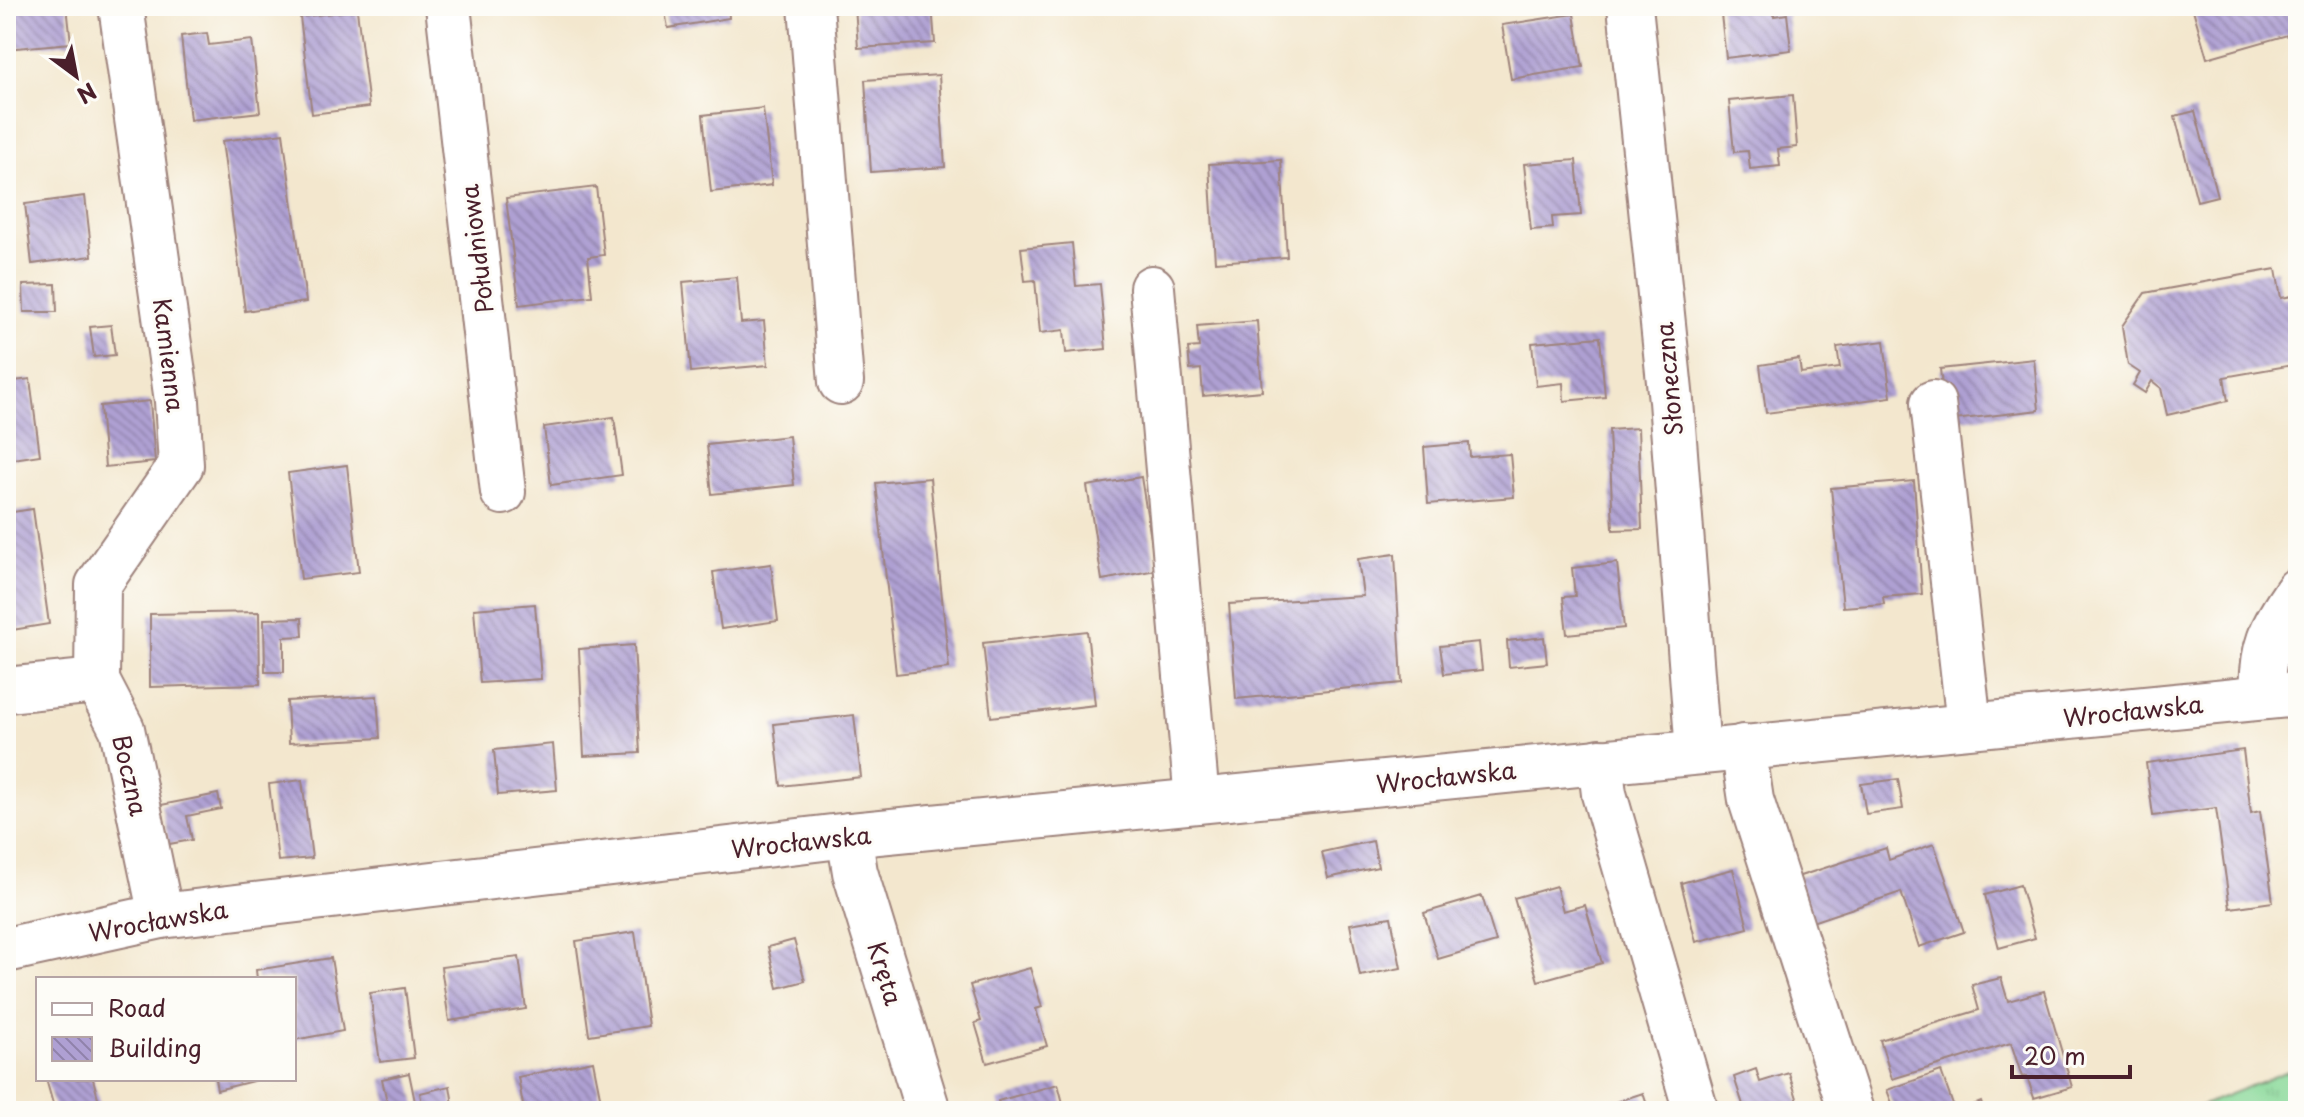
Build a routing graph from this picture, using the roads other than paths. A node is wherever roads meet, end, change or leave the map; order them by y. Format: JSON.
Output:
{"nodes":[{"id":1,"x":121,"y":6,"type":"edge"},
{"id":2,"x":448,"y":6,"type":"edge"},
{"id":3,"x":811,"y":6,"type":"edge"},
{"id":4,"x":1630,"y":6,"type":"edge"},
{"id":5,"x":1152,"y":288,"type":"dead end"},
{"id":6,"x":841,"y":382,"type":"dead end"},
{"id":7,"x":1933,"y":403,"type":"dead end"},
{"id":8,"x":503,"y":492,"type":"dead end"},
{"id":9,"x":2298,"y":590,"type":"edge"},
{"id":10,"x":97,"y":681,"type":"junction"},
{"id":11,"x":6,"y":690,"type":"edge"},
{"id":12,"x":2280,"y":695,"type":"edge"},
{"id":13,"x":1969,"y":725,"type":"junction"},
{"id":14,"x":1743,"y":747,"type":"junction"},
{"id":15,"x":1698,"y":752,"type":"junction"},
{"id":16,"x":1600,"y":761,"type":"junction"},
{"id":17,"x":1197,"y":801,"type":"junction"},
{"id":18,"x":849,"y":835,"type":"junction"},
{"id":19,"x":161,"y":916,"type":"junction"},
{"id":20,"x":6,"y":950,"type":"edge"},
{"id":21,"x":928,"y":1111,"type":"edge"},
{"id":22,"x":1696,"y":1111,"type":"edge"},
{"id":23,"x":1851,"y":1111,"type":"edge"}],
"edges":[{"from":1,"to":10,"type":"street","name":"Kamienna"},
{"from":2,"to":8,"type":"street","name":"Południowa"},
{"from":3,"to":6,"type":"street"},
{"from":4,"to":15,"type":"street","name":"Słoneczna"},
{"from":5,"to":17,"type":"street"},
{"from":7,"to":13,"type":"street"},
{"from":9,"to":12,"type":"street"},
{"from":10,"to":11,"type":"street"},
{"from":10,"to":19,"type":"street","name":"Boczna"},
{"from":12,"to":13,"type":"street","name":"Wrocławska"},
{"from":13,"to":14,"type":"street","name":"Wrocławska"},
{"from":14,"to":15,"type":"street","name":"Wrocławska"},
{"from":14,"to":23,"type":"street"},
{"from":15,"to":16,"type":"street","name":"Wrocławska"},
{"from":16,"to":17,"type":"street","name":"Wrocławska"},
{"from":16,"to":22,"type":"street"},
{"from":17,"to":18,"type":"street","name":"Wrocławska"},
{"from":18,"to":19,"type":"street","name":"Wrocławska"},
{"from":18,"to":21,"type":"street","name":"Kręta"},
{"from":19,"to":20,"type":"street","name":"Wrocławska"}]}
